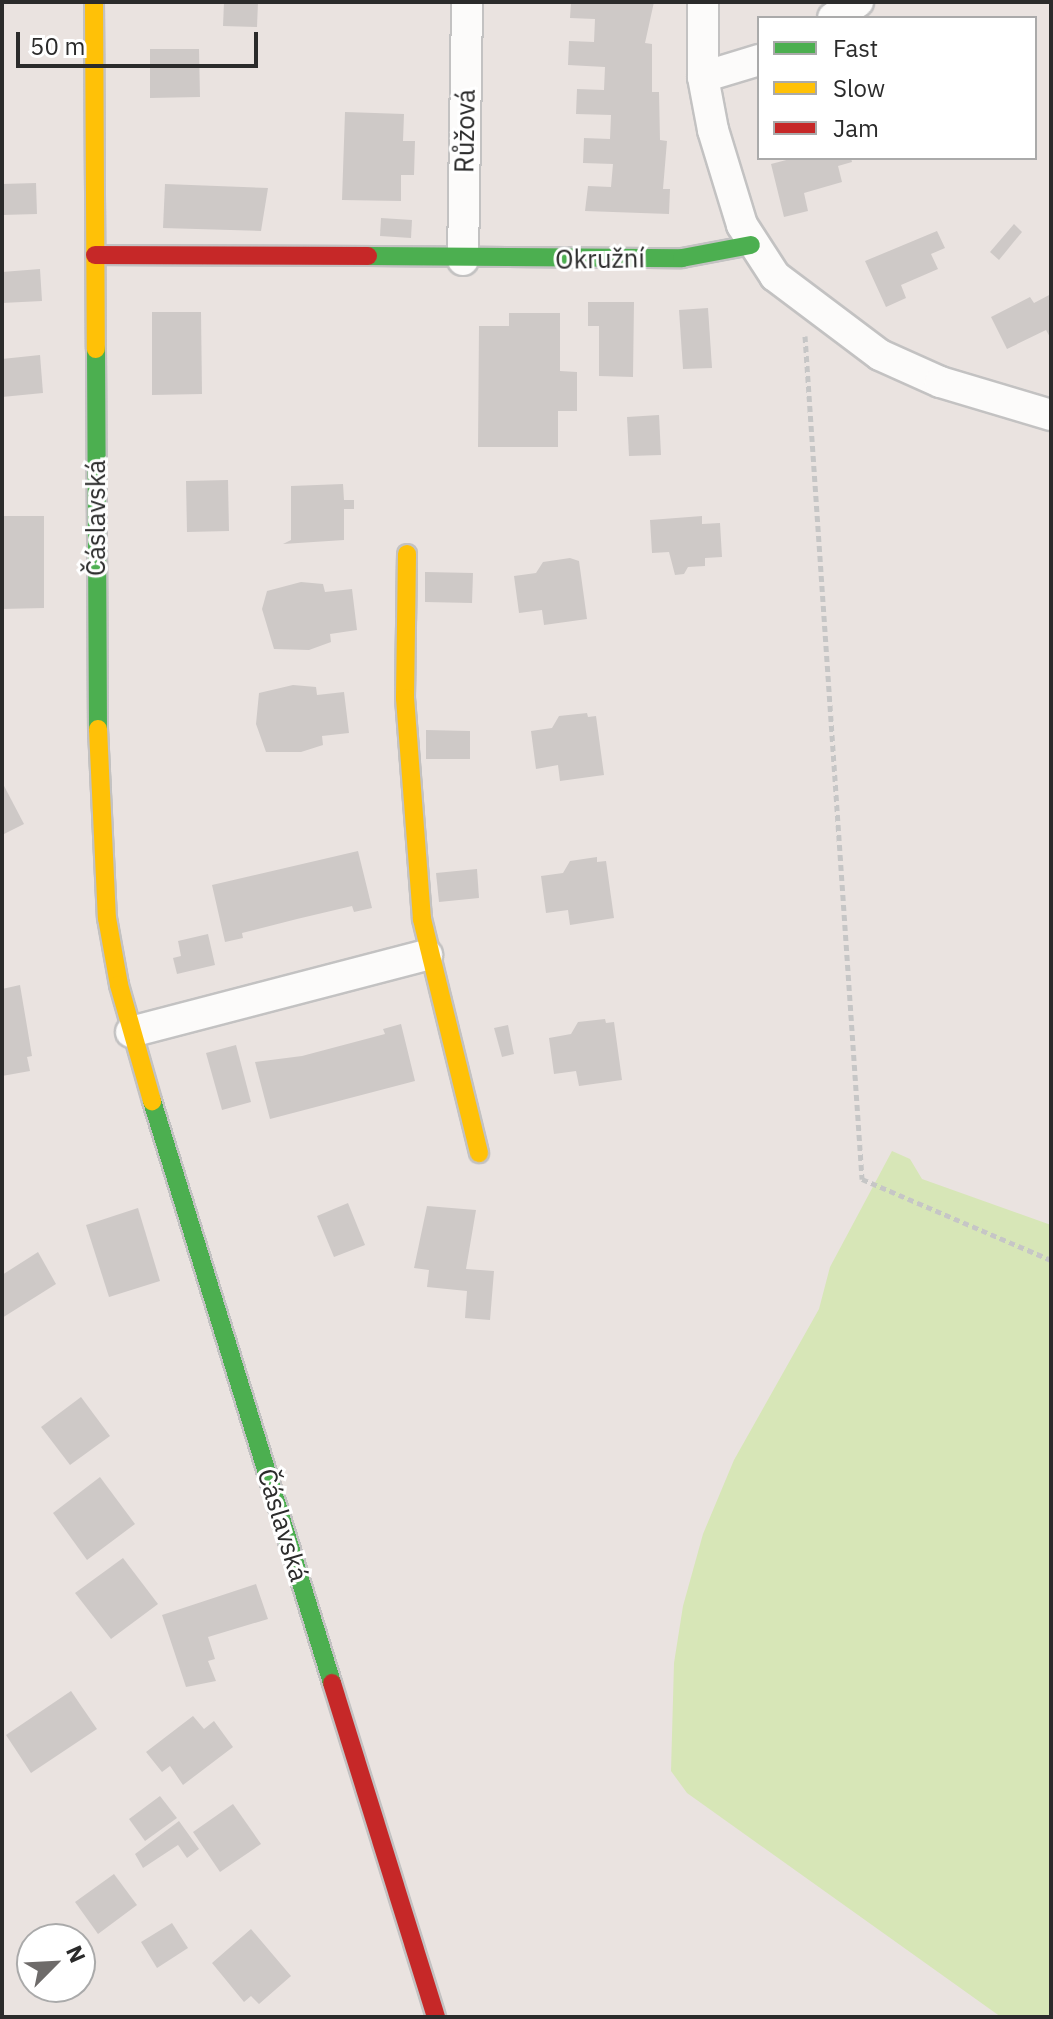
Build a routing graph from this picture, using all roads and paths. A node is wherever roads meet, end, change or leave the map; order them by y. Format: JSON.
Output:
{"nodes":[{"id":1,"x":94,"y":2,"type":"edge"},
{"id":2,"x":467,"y":2,"type":"edge"},
{"id":3,"x":703,"y":2,"type":"edge"},
{"id":4,"x":858,"y":2,"type":"edge"},
{"id":5,"x":836,"y":16,"type":"edge"},
{"id":6,"x":757,"y":61,"type":"edge"},
{"id":7,"x":703,"y":77,"type":"junction"},
{"id":8,"x":751,"y":245,"type":"junction"},
{"id":9,"x":95,"y":255,"type":"junction"},
{"id":10,"x":463,"y":260,"type":"junction"},
{"id":11,"x":803,"y":299,"type":"junction"},
{"id":12,"x":1051,"y":415,"type":"edge"},
{"id":13,"x":407,"y":554,"type":"dead end"},
{"id":14,"x":427,"y":955,"type":"junction"},
{"id":15,"x":131,"y":1032,"type":"junction"},
{"id":16,"x":479,"y":1153,"type":"dead end"},
{"id":17,"x":1051,"y":1260,"type":"edge"},
{"id":18,"x":436,"y":2017,"type":"edge"}],
"edges":[{"from":1,"to":9,"type":"main road","name":"Čáslavská"},
{"from":2,"to":10,"type":"street","name":"Růžová"},
{"from":3,"to":7,"type":"street"},
{"from":4,"to":5,"type":"street"},
{"from":6,"to":7,"type":"street"},
{"from":7,"to":8,"type":"street"},
{"from":8,"to":10,"type":"main road","name":"Okružní"},
{"from":8,"to":11,"type":"street"},
{"from":9,"to":10,"type":"main road","name":"Okružní"},
{"from":9,"to":15,"type":"main road","name":"Čáslavská"},
{"from":11,"to":12,"type":"street"},
{"from":11,"to":17,"type":"path"},
{"from":13,"to":14,"type":"main road"},
{"from":14,"to":15,"type":"street"},
{"from":14,"to":16,"type":"main road"},
{"from":15,"to":18,"type":"main road","name":"Čáslavská"}]}
